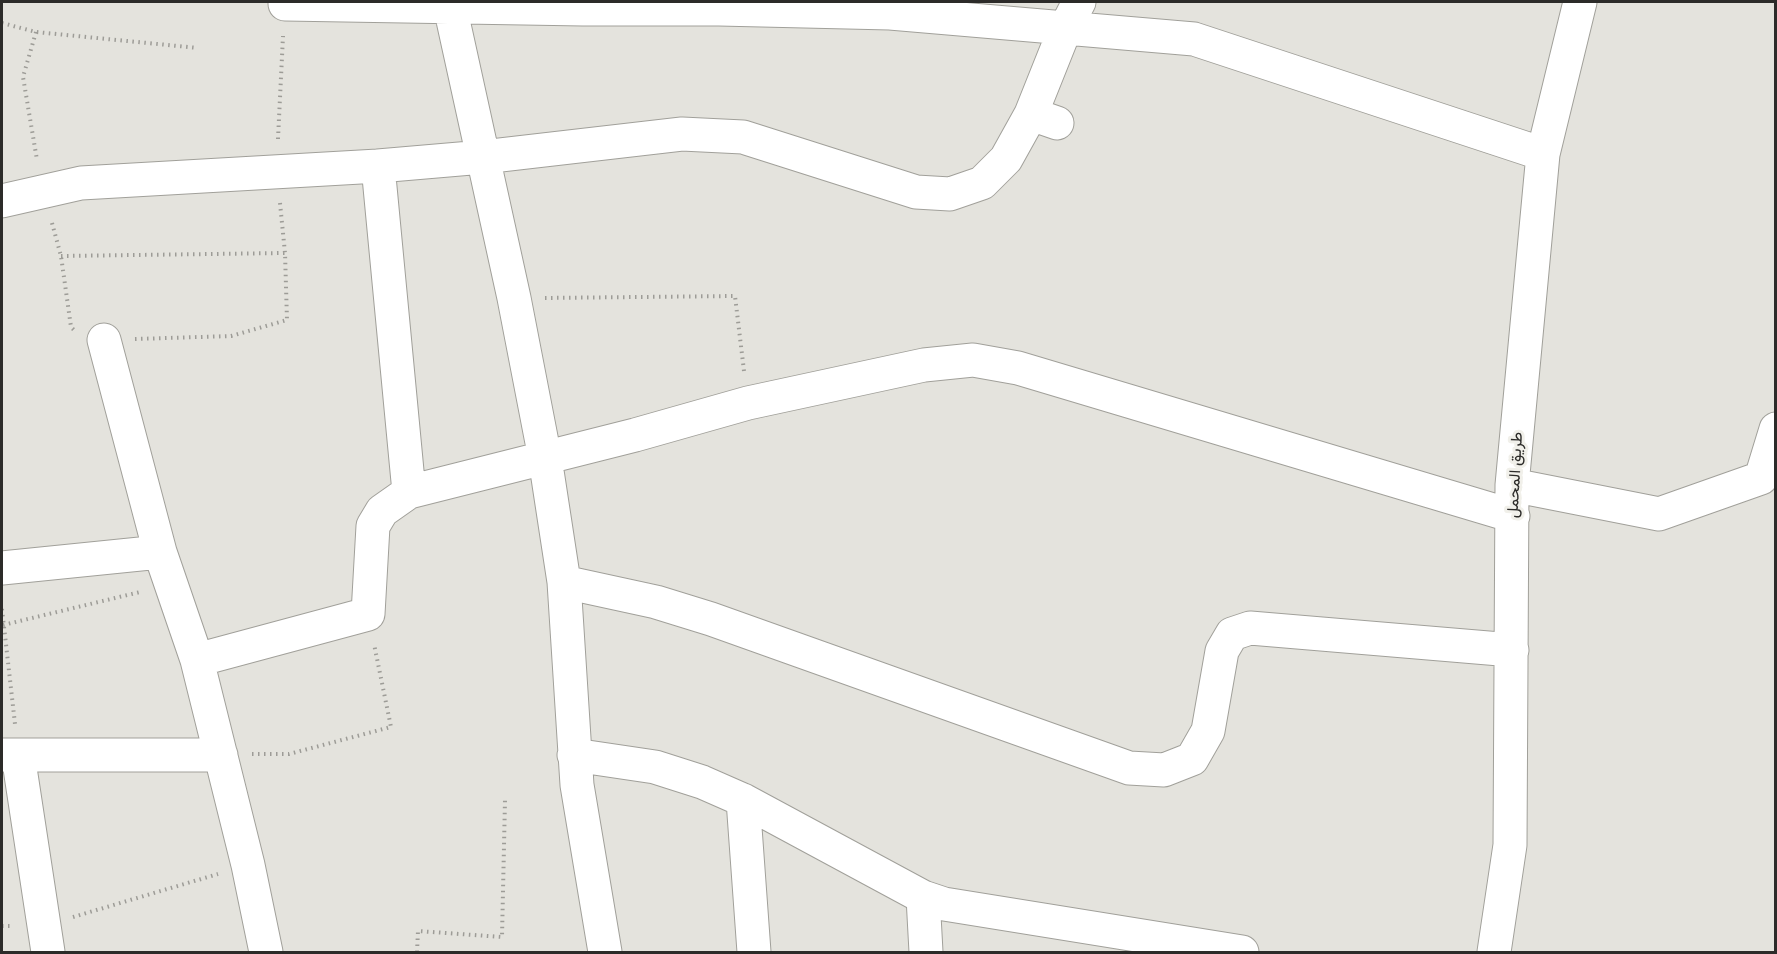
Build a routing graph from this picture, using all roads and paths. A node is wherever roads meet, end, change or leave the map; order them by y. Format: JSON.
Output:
{"nodes":[{"id":1,"x":1580,"y":2,"type":"edge"},
{"id":2,"x":285,"y":4,"type":"joint"},
{"id":3,"x":450,"y":4,"type":"edge"},
{"id":4,"x":583,"y":5,"type":"edge"},
{"id":5,"x":719,"y":5,"type":"edge"},
{"id":6,"x":1072,"y":15,"type":"edge"},
{"id":7,"x":2,"y":23,"type":"edge"},
{"id":8,"x":36,"y":32,"type":"junction"},
{"id":9,"x":198,"y":48,"type":"dead end"},
{"id":10,"x":1543,"y":154,"type":"junction"},
{"id":11,"x":483,"y":157,"type":"junction"},
{"id":12,"x":378,"y":166,"type":"junction"},
{"id":13,"x":277,"y":172,"type":"junction"},
{"id":14,"x":43,"y":192,"type":"junction"},
{"id":15,"x":2,"y":201,"type":"edge"},
{"id":16,"x":285,"y":253,"type":"junction"},
{"id":17,"x":514,"y":298,"type":"junction"},
{"id":18,"x":104,"y":340,"type":"junction"},
{"id":19,"x":748,"y":403,"type":"junction"},
{"id":20,"x":1776,"y":429,"type":"edge"},
{"id":21,"x":545,"y":458,"type":"junction"},
{"id":22,"x":409,"y":492,"type":"junction"},
{"id":23,"x":1513,"y":500,"type":"junction"},
{"id":24,"x":160,"y":552,"type":"junction"},
{"id":25,"x":2,"y":568,"type":"edge"},
{"id":26,"x":564,"y":582,"type":"junction"},
{"id":27,"x":171,"y":585,"type":"junction"},
{"id":28,"x":2,"y":609,"type":"edge"},
{"id":29,"x":368,"y":614,"type":"junction"},
{"id":30,"x":3,"y":625,"type":"junction"},
{"id":31,"x":1512,"y":650,"type":"junction"},
{"id":32,"x":197,"y":660,"type":"junction"},
{"id":33,"x":10,"y":755,"type":"edge"},
{"id":34,"x":221,"y":755,"type":"junction"},
{"id":35,"x":574,"y":755,"type":"junction"},
{"id":36,"x":505,"y":800,"type":"dead end"},
{"id":37,"x":743,"y":800,"type":"junction"},
{"id":38,"x":248,"y":865,"type":"junction"},
{"id":39,"x":924,"y":897,"type":"junction"},
{"id":40,"x":46,"y":939,"type":"edge"},
{"id":41,"x":266,"y":952,"type":"edge"},
{"id":42,"x":417,"y":952,"type":"edge"},
{"id":43,"x":605,"y":952,"type":"edge"},
{"id":44,"x":754,"y":952,"type":"edge"},
{"id":45,"x":926,"y":952,"type":"edge"},
{"id":46,"x":1242,"y":952,"type":"edge"},
{"id":47,"x":1494,"y":952,"type":"edge"}],
"edges":[{"from":1,"to":10,"type":"street","name":"طريق المحمل"},
{"from":2,"to":3,"type":"street"},
{"from":2,"to":13,"type":"path"},
{"from":3,"to":4,"type":"street"},
{"from":3,"to":11,"type":"street"},
{"from":4,"to":5,"type":"street"},
{"from":5,"to":6,"type":"street"},
{"from":6,"to":10,"type":"street"},
{"from":6,"to":11,"type":"street"},
{"from":7,"to":8,"type":"path"},
{"from":8,"to":9,"type":"path"},
{"from":8,"to":14,"type":"path"},
{"from":10,"to":23,"type":"street","name":"طريق المحمل"},
{"from":11,"to":12,"type":"street"},
{"from":11,"to":17,"type":"street"},
{"from":12,"to":13,"type":"street"},
{"from":12,"to":22,"type":"street"},
{"from":13,"to":14,"type":"street"},
{"from":13,"to":16,"type":"path"},
{"from":14,"to":15,"type":"street"},
{"from":16,"to":18,"type":"path"},
{"from":16,"to":18,"type":"path"},
{"from":17,"to":19,"type":"path"},
{"from":17,"to":21,"type":"street"},
{"from":18,"to":24,"type":"street"},
{"from":19,"to":21,"type":"street"},
{"from":19,"to":23,"type":"street"},
{"from":20,"to":23,"type":"street"},
{"from":21,"to":22,"type":"street"},
{"from":21,"to":26,"type":"street"},
{"from":22,"to":29,"type":"street"},
{"from":23,"to":31,"type":"street","name":"طريق المحمل"},
{"from":24,"to":25,"type":"street"},
{"from":24,"to":27,"type":"street"},
{"from":26,"to":31,"type":"street"},
{"from":26,"to":35,"type":"street"},
{"from":27,"to":30,"type":"path"},
{"from":27,"to":32,"type":"street"},
{"from":28,"to":30,"type":"path"},
{"from":29,"to":32,"type":"street"},
{"from":29,"to":34,"type":"path"},
{"from":30,"to":33,"type":"path"},
{"from":31,"to":47,"type":"street","name":"طريق المحمل"},
{"from":32,"to":34,"type":"street"},
{"from":33,"to":34,"type":"street"},
{"from":33,"to":40,"type":"street"},
{"from":34,"to":38,"type":"street"},
{"from":35,"to":37,"type":"street"},
{"from":35,"to":43,"type":"street"},
{"from":36,"to":42,"type":"path"},
{"from":37,"to":39,"type":"street"},
{"from":37,"to":44,"type":"street"},
{"from":38,"to":40,"type":"path"},
{"from":38,"to":41,"type":"street"},
{"from":39,"to":45,"type":"street"},
{"from":39,"to":46,"type":"street"}]}
